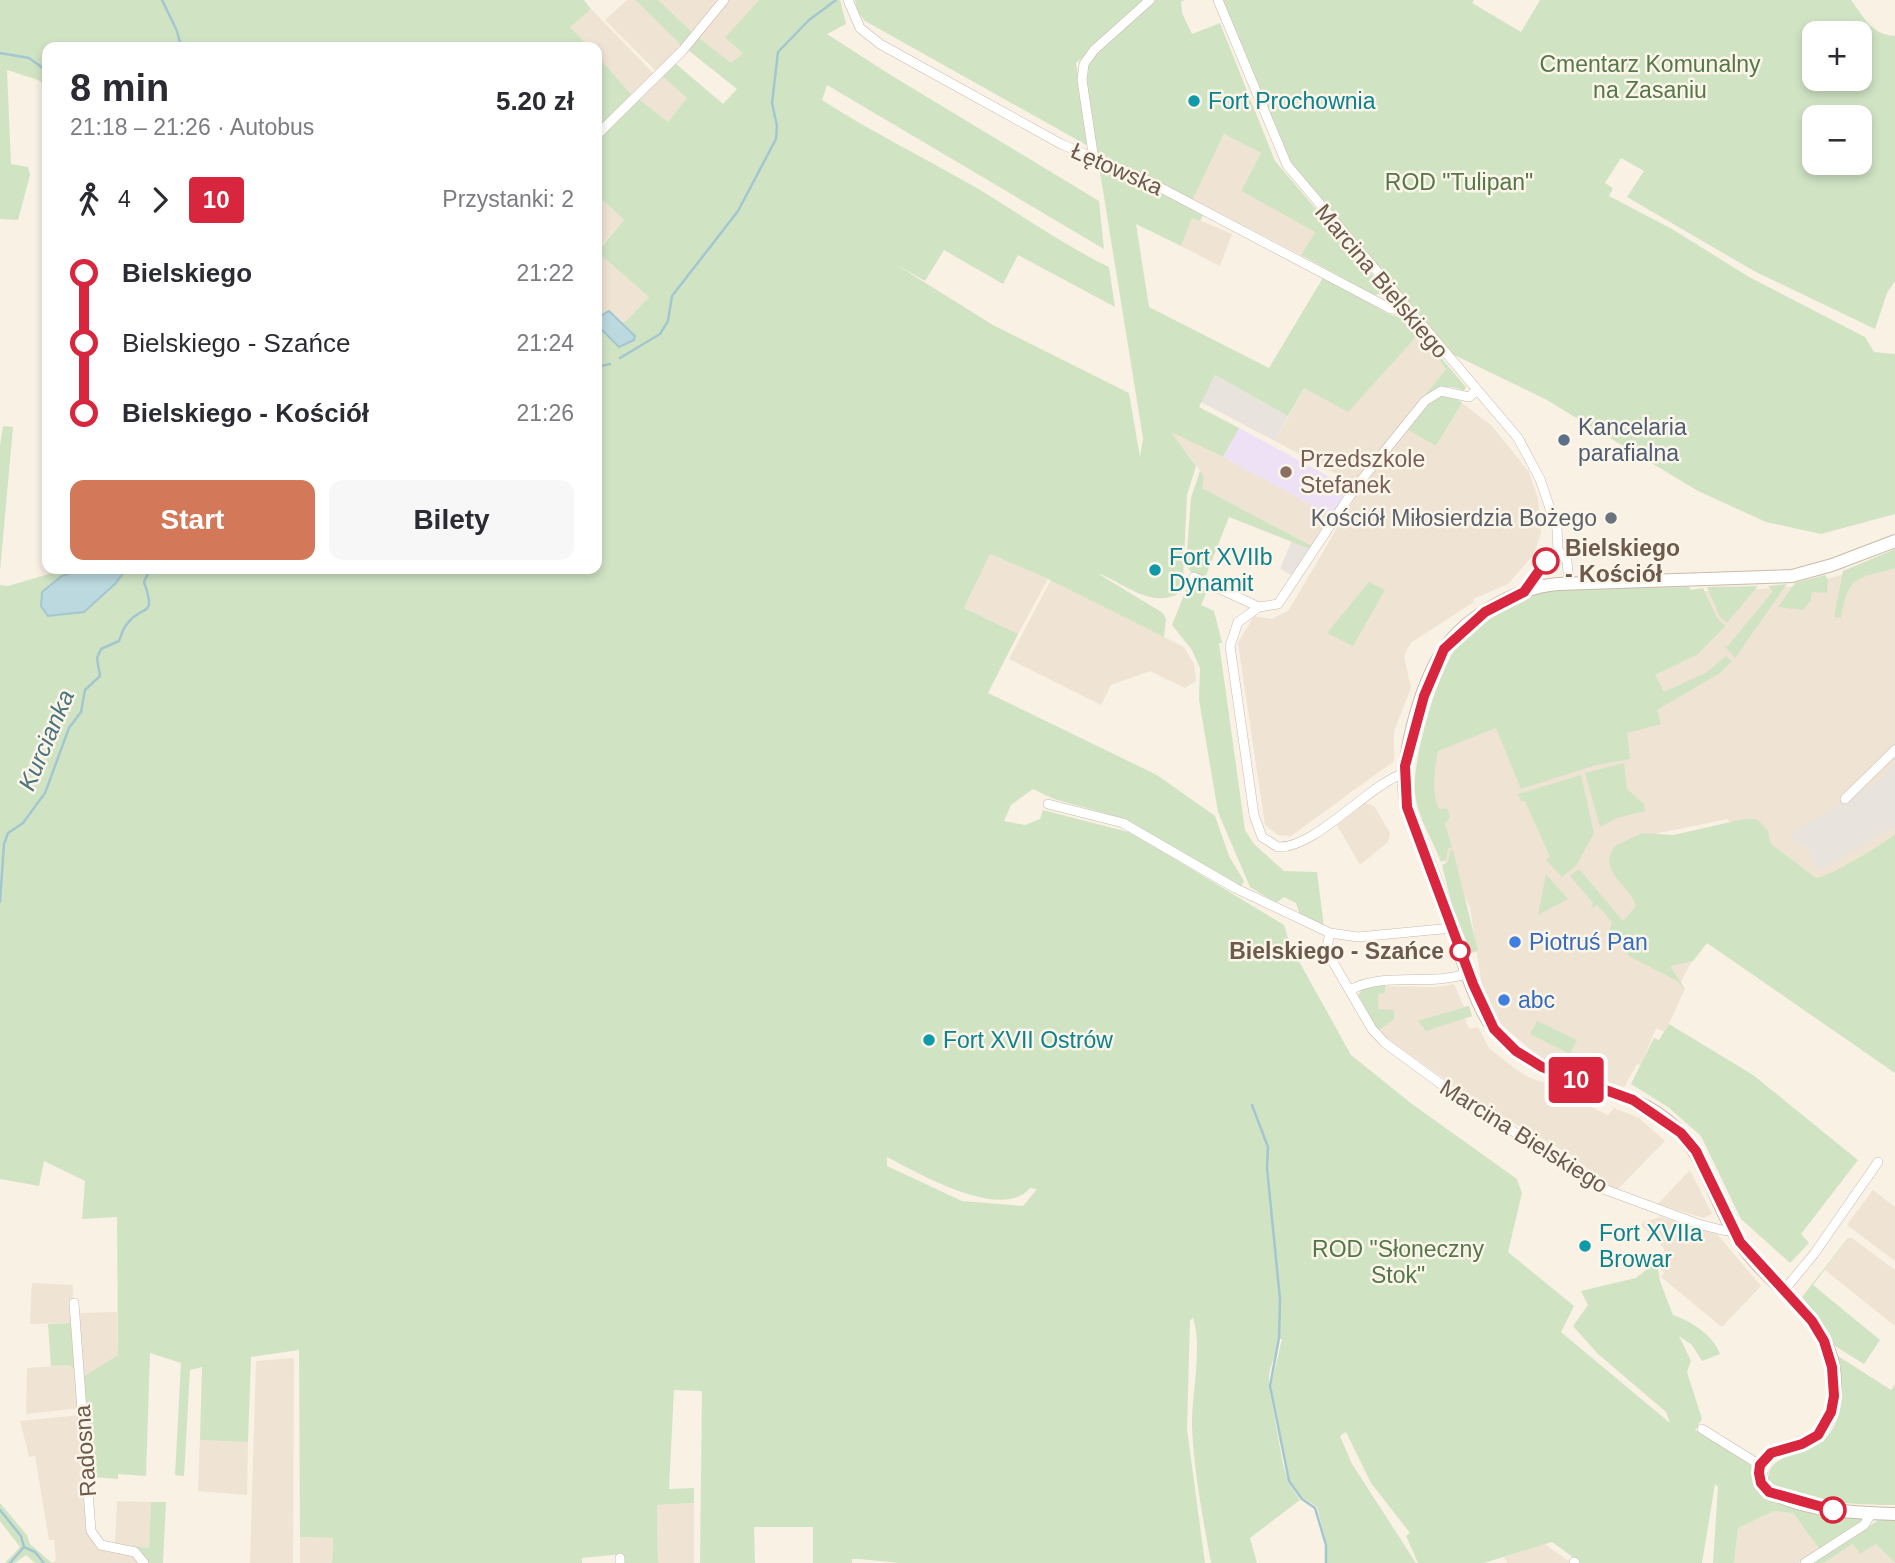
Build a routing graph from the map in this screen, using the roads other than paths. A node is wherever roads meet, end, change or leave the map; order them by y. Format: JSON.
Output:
{"nodes":[{"id":1,"x":724,"y":0,"type":"edge"},
{"id":2,"x":848,"y":0,"type":"edge"},
{"id":3,"x":1150,"y":0,"type":"edge"},
{"id":4,"x":1219,"y":0,"type":"edge"},
{"id":5,"x":602,"y":130,"type":"edge"},
{"id":6,"x":1094,"y":160,"type":"junction"},
{"id":7,"x":1408,"y":310,"type":"junction"},
{"id":8,"x":1476,"y":391,"type":"junction"},
{"id":9,"x":1895,"y":541,"type":"edge"},
{"id":10,"x":1558,"y":550,"type":"junction"},
{"id":11,"x":1541,"y":568,"type":"junction"},
{"id":12,"x":1194,"y":577,"type":"dead end"},
{"id":13,"x":1569,"y":583,"type":"junction"},
{"id":14,"x":1551,"y":584,"type":"junction"},
{"id":15,"x":1524,"y":592,"type":"junction"},
{"id":16,"x":1259,"y":607,"type":"junction"},
{"id":17,"x":1895,"y":750,"type":"edge"},
{"id":18,"x":1404,"y":773,"type":"junction"},
{"id":19,"x":1845,"y":799,"type":"dead end"},
{"id":20,"x":1048,"y":804,"type":"dead end"},
{"id":21,"x":1452,"y":928,"type":"junction"},
{"id":22,"x":1331,"y":933,"type":"junction"},
{"id":23,"x":1468,"y":973,"type":"junction"},
{"id":24,"x":1350,"y":990,"type":"junction"},
{"id":25,"x":1878,"y":1161,"type":"dead end"},
{"id":26,"x":1731,"y":1228,"type":"junction"},
{"id":27,"x":1784,"y":1289,"type":"junction"},
{"id":28,"x":74,"y":1303,"type":"dead end"},
{"id":29,"x":1702,"y":1429,"type":"dead end"},
{"id":30,"x":1760,"y":1465,"type":"junction"},
{"id":31,"x":1872,"y":1513,"type":"junction"},
{"id":32,"x":1895,"y":1514,"type":"edge"},
{"id":33,"x":144,"y":1563,"type":"edge"},
{"id":34,"x":1805,"y":1563,"type":"edge"}],
"edges":[{"from":1,"to":5,"type":"street"},
{"from":2,"to":6,"type":"street","name":"Łętowska"},
{"from":3,"to":6,"type":"street"},
{"from":4,"to":7,"type":"street","name":"Marcina Bielskiego"},
{"from":6,"to":7,"type":"street","name":"Łętowska"},
{"from":7,"to":8,"type":"street","name":"Marcina Bielskiego"},
{"from":8,"to":10,"type":"street","name":"Marcina Bielskiego"},
{"from":8,"to":16,"type":"street"},
{"from":9,"to":13,"type":"street"},
{"from":10,"to":11,"type":"street"},
{"from":10,"to":13,"type":"street","name":"Marcina Bielskiego"},
{"from":11,"to":14,"type":"street"},
{"from":11,"to":15,"type":"street"},
{"from":12,"to":16,"type":"street"},
{"from":13,"to":14,"type":"street"},
{"from":14,"to":15,"type":"street"},
{"from":15,"to":18,"type":"street"},
{"from":16,"to":18,"type":"street"},
{"from":17,"to":19,"type":"street"},
{"from":18,"to":21,"type":"street"},
{"from":20,"to":22,"type":"street"},
{"from":21,"to":22,"type":"street"},
{"from":21,"to":23,"type":"street"},
{"from":22,"to":24,"type":"street","name":"Marcina Bielskiego"},
{"from":23,"to":24,"type":"street"},
{"from":23,"to":26,"type":"street"},
{"from":24,"to":26,"type":"street","name":"Marcina Bielskiego"},
{"from":25,"to":27,"type":"street"},
{"from":26,"to":27,"type":"street"},
{"from":27,"to":30,"type":"street"},
{"from":28,"to":33,"type":"street","name":"Radosna"},
{"from":29,"to":30,"type":"street"},
{"from":30,"to":31,"type":"street"},
{"from":31,"to":32,"type":"street"},
{"from":31,"to":34,"type":"street"}]}
